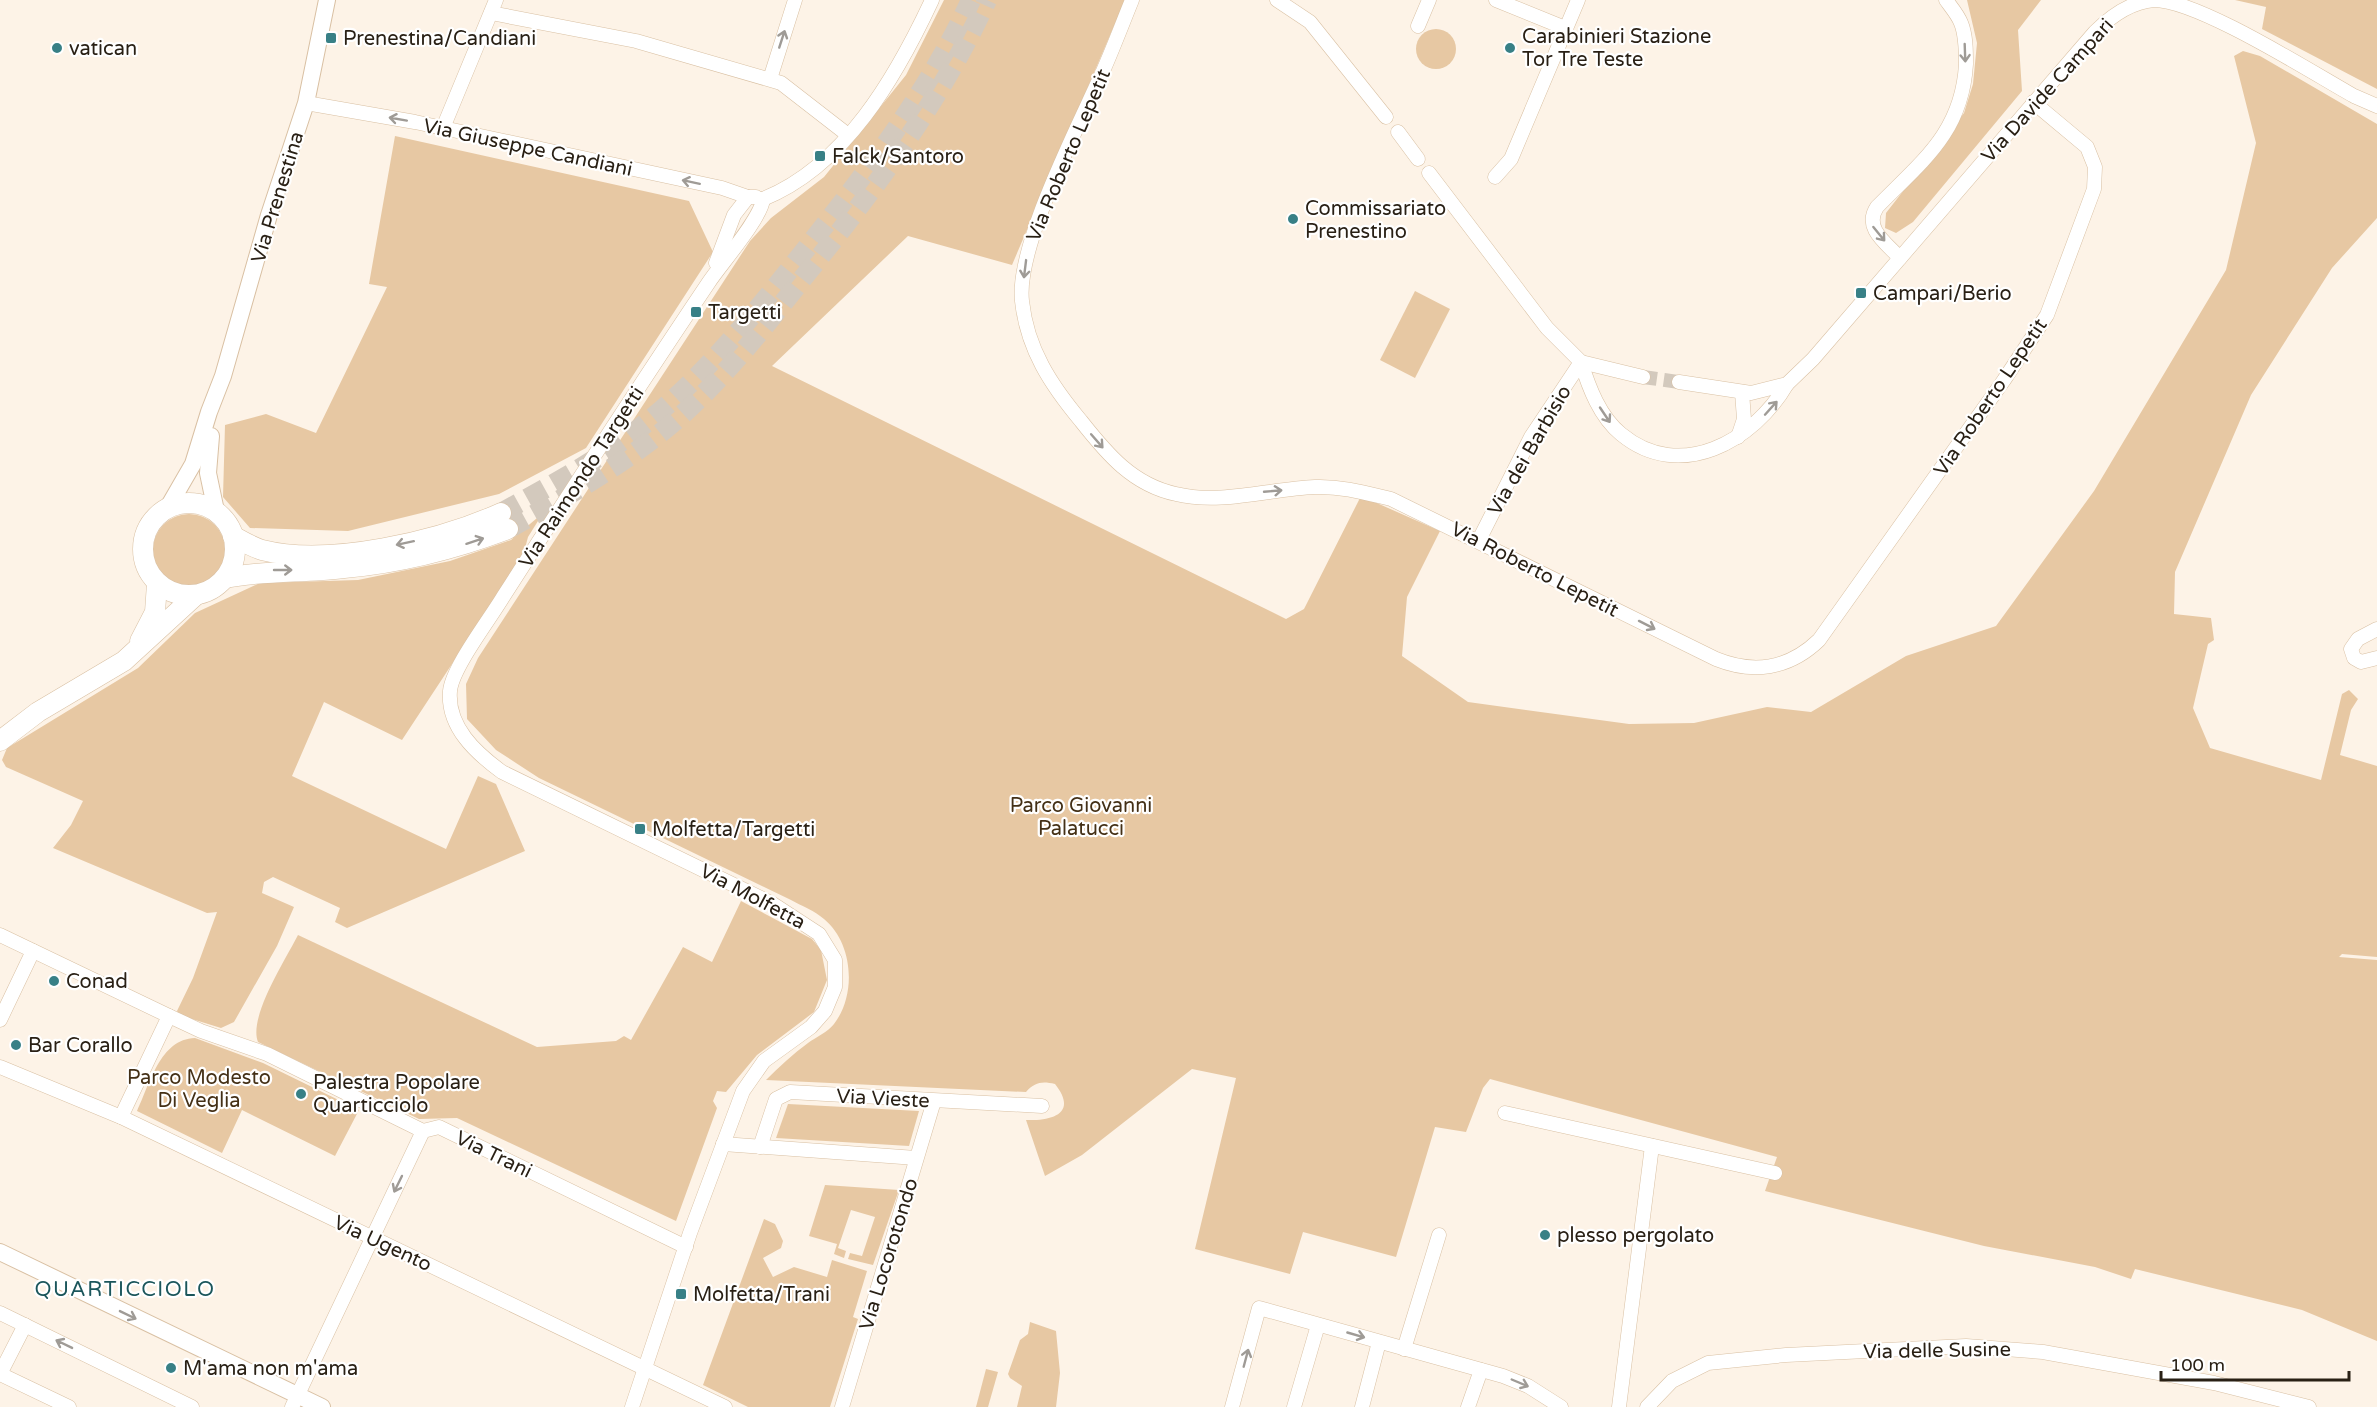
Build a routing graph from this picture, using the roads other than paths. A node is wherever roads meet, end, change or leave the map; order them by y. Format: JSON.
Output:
{"nodes":[{"id":1,"x":327,"y":0,"type":"edge"},
{"id":2,"x":795,"y":0,"type":"edge"},
{"id":3,"x":932,"y":0,"type":"edge"},
{"id":4,"x":1132,"y":0,"type":"edge"},
{"id":5,"x":1277,"y":0,"type":"edge"},
{"id":6,"x":1428,"y":0,"type":"edge"},
{"id":7,"x":1496,"y":0,"type":"edge"},
{"id":8,"x":1578,"y":0,"type":"edge"},
{"id":9,"x":1946,"y":0,"type":"edge"},
{"id":10,"x":494,"y":7,"type":"edge"},
{"id":11,"x":1418,"y":26,"type":"dead end"},
{"id":12,"x":1565,"y":28,"type":"junction"},
{"id":13,"x":770,"y":79,"type":"junction"},
{"id":14,"x":2033,"y":102,"type":"junction"},
{"id":15,"x":306,"y":103,"type":"junction"},
{"id":16,"x":2377,"y":106,"type":"edge"},
{"id":17,"x":1386,"y":117,"type":"dead end"},
{"id":18,"x":443,"y":128,"type":"junction"},
{"id":19,"x":1398,"y":132,"type":"dead end"},
{"id":20,"x":848,"y":135,"type":"junction"},
{"id":21,"x":1418,"y":159,"type":"dead end"},
{"id":22,"x":1429,"y":173,"type":"dead end"},
{"id":23,"x":1495,"y":177,"type":"dead end"},
{"id":24,"x":748,"y":197,"type":"junction"},
{"id":25,"x":763,"y":199,"type":"junction"},
{"id":26,"x":727,"y":230,"type":"junction"},
{"id":27,"x":743,"y":233,"type":"junction"},
{"id":28,"x":1900,"y":258,"type":"junction"},
{"id":29,"x":710,"y":279,"type":"junction"},
{"id":30,"x":1581,"y":362,"type":"junction"},
{"id":31,"x":1643,"y":376,"type":"tunnel mouth"},
{"id":32,"x":1679,"y":382,"type":"tunnel mouth"},
{"id":33,"x":1787,"y":384,"type":"junction"},
{"id":34,"x":218,"y":391,"type":"junction"},
{"id":35,"x":1742,"y":392,"type":"junction"},
{"id":36,"x":1738,"y":437,"type":"junction"},
{"id":37,"x":166,"y":509,"type":"junction"},
{"id":38,"x":216,"y":512,"type":"junction"},
{"id":39,"x":233,"y":536,"type":"junction"},
{"id":40,"x":1479,"y":540,"type":"junction"},
{"id":41,"x":225,"y":578,"type":"junction"},
{"id":42,"x":157,"y":584,"type":"junction"},
{"id":43,"x":196,"y":595,"type":"junction"},
{"id":44,"x":2377,"y":629,"type":"edge"},
{"id":45,"x":129,"y":657,"type":"junction"},
{"id":46,"x":2377,"y":658,"type":"edge"},
{"id":47,"x":454,"y":676,"type":"joint"},
{"id":48,"x":0,"y":741,"type":"edge"},
{"id":49,"x":0,"y":935,"type":"edge"},
{"id":50,"x":33,"y":951,"type":"junction"},
{"id":51,"x":169,"y":1016,"type":"junction"},
{"id":52,"x":0,"y":1020,"type":"edge"},
{"id":53,"x":0,"y":1068,"type":"edge"},
{"id":54,"x":933,"y":1101,"type":"junction"},
{"id":55,"x":1042,"y":1106,"type":"dead end"},
{"id":56,"x":1505,"y":1113,"type":"dead end"},
{"id":57,"x":121,"y":1117,"type":"junction"},
{"id":58,"x":423,"y":1131,"type":"junction"},
{"id":59,"x":723,"y":1144,"type":"junction"},
{"id":60,"x":1652,"y":1146,"type":"junction"},
{"id":61,"x":760,"y":1148,"type":"junction"},
{"id":62,"x":916,"y":1158,"type":"junction"},
{"id":63,"x":1775,"y":1173,"type":"dead end"},
{"id":64,"x":1439,"y":1235,"type":"dead end"},
{"id":65,"x":371,"y":1237,"type":"junction"},
{"id":66,"x":686,"y":1246,"type":"junction"},
{"id":67,"x":0,"y":1252,"type":"edge"},
{"id":68,"x":0,"y":1313,"type":"edge"},
{"id":69,"x":24,"y":1325,"type":"junction"},
{"id":70,"x":1318,"y":1325,"type":"junction"},
{"id":71,"x":1379,"y":1342,"type":"junction"},
{"id":72,"x":1404,"y":1348,"type":"junction"},
{"id":73,"x":645,"y":1369,"type":"junction"},
{"id":74,"x":1481,"y":1370,"type":"junction"},
{"id":75,"x":0,"y":1374,"type":"edge"},
{"id":76,"x":295,"y":1401,"type":"edge"},
{"id":77,"x":69,"y":1407,"type":"edge"},
{"id":78,"x":192,"y":1407,"type":"edge"},
{"id":79,"x":322,"y":1407,"type":"edge"},
{"id":80,"x":632,"y":1407,"type":"edge"},
{"id":81,"x":725,"y":1407,"type":"edge"},
{"id":82,"x":842,"y":1407,"type":"edge"},
{"id":83,"x":1232,"y":1407,"type":"edge"},
{"id":84,"x":1294,"y":1407,"type":"edge"},
{"id":85,"x":1362,"y":1407,"type":"edge"},
{"id":86,"x":1468,"y":1407,"type":"edge"},
{"id":87,"x":1561,"y":1407,"type":"edge"},
{"id":88,"x":1619,"y":1407,"type":"edge"},
{"id":89,"x":1647,"y":1407,"type":"edge"},
{"id":90,"x":2309,"y":1407,"type":"edge"}],
"edges":[{"from":1,"to":15,"type":"street","name":"Via Prenestina"},
{"from":13,"to":2,"type":"street","one_way":true},
{"from":3,"to":20,"type":"street"},
{"from":4,"to":40,"type":"street","name":"Via Roberto Lepetit","one_way":true},
{"from":5,"to":17,"type":"street"},
{"from":6,"to":11,"type":"street"},
{"from":7,"to":12,"type":"street"},
{"from":8,"to":12,"type":"street"},
{"from":9,"to":28,"type":"street","one_way":true},
{"from":10,"to":13,"type":"street"},
{"from":10,"to":18,"type":"street"},
{"from":12,"to":23,"type":"street"},
{"from":13,"to":20,"type":"street"},
{"from":14,"to":16,"type":"street","name":"Via Davide Campari"},
{"from":14,"to":28,"type":"street","name":"Via Davide Campari"},
{"from":40,"to":14,"type":"street","name":"Via Roberto Lepetit","one_way":true},
{"from":18,"to":15,"type":"street","name":"Via Giuseppe Candiani","one_way":true},
{"from":15,"to":34,"type":"street","name":"Via Prenestina"},
{"from":24,"to":18,"type":"street","name":"Via Giuseppe Candiani","one_way":true},
{"from":19,"to":21,"type":"street"},
{"from":20,"to":25,"type":"street"},
{"from":22,"to":30,"type":"street","name":"Via Davide Campari"},
{"from":24,"to":25,"type":"street"},
{"from":24,"to":26,"type":"street","name":"Via Raimondo Targetti"},
{"from":25,"to":27,"type":"street","name":"Via Raimondo Targetti"},
{"from":26,"to":27,"type":"street"},
{"from":26,"to":29,"type":"street","name":"Via Raimondo Targetti"},
{"from":27,"to":29,"type":"street","name":"Via Raimondo Targetti"},
{"from":28,"to":33,"type":"street","name":"Via Davide Campari"},
{"from":29,"to":47,"type":"street","name":"Via Raimondo Targetti"},
{"from":30,"to":31,"type":"street"},
{"from":30,"to":36,"type":"street","name":"Via Davide Campari","one_way":true},
{"from":30,"to":40,"type":"street","name":"Via dei Barbisio"},
{"from":32,"to":35,"type":"street"},
{"from":33,"to":35,"type":"street"},
{"from":36,"to":33,"type":"street","name":"Via Davide Campari","one_way":true},
{"from":34,"to":37,"type":"street","name":"Via Prenestina"},
{"from":34,"to":38,"type":"street","name":"Via Prenestina"},
{"from":35,"to":36,"type":"street"},
{"from":37,"to":38,"type":"main road"},
{"from":37,"to":42,"type":"main road"},
{"from":38,"to":39,"type":"main road"},
{"from":39,"to":41,"type":"main road"},
{"from":41,"to":39,"type":"main road","one_way":true},
{"from":41,"to":43,"type":"main road"},
{"from":42,"to":43,"type":"main road"},
{"from":42,"to":45,"type":"main road"},
{"from":43,"to":45,"type":"main road"},
{"from":44,"to":46,"type":"street"},
{"from":45,"to":48,"type":"main road"},
{"from":47,"to":59,"type":"street","name":"Via Molfetta"},
{"from":49,"to":50,"type":"street","name":"Via Trani"},
{"from":50,"to":51,"type":"street","name":"Via Trani"},
{"from":50,"to":52,"type":"street"},
{"from":51,"to":57,"type":"street"},
{"from":51,"to":58,"type":"street","name":"Via Trani"},
{"from":53,"to":57,"type":"street","name":"Via Ugento"},
{"from":54,"to":55,"type":"street","name":"Via Vieste"},
{"from":54,"to":61,"type":"street","name":"Via Vieste"},
{"from":54,"to":62,"type":"street","name":"Via Locorotondo"},
{"from":56,"to":60,"type":"street"},
{"from":57,"to":65,"type":"street","name":"Via Ugento"},
{"from":58,"to":65,"type":"street","one_way":true},
{"from":58,"to":66,"type":"street","name":"Via Trani"},
{"from":59,"to":61,"type":"street"},
{"from":59,"to":66,"type":"street","name":"Via Molfetta"},
{"from":60,"to":63,"type":"street"},
{"from":60,"to":88,"type":"street"},
{"from":61,"to":62,"type":"street"},
{"from":62,"to":82,"type":"street","name":"Via Locorotondo"},
{"from":64,"to":72,"type":"street"},
{"from":65,"to":73,"type":"street","name":"Via Ugento"},
{"from":65,"to":76,"type":"street"},
{"from":66,"to":73,"type":"street","name":"Via Molfetta"},
{"from":67,"to":76,"type":"street","one_way":true},
{"from":68,"to":69,"type":"street"},
{"from":69,"to":75,"type":"street"},
{"from":78,"to":69,"type":"street","one_way":true},
{"from":70,"to":71,"type":"street","one_way":true},
{"from":83,"to":70,"type":"street","one_way":true},
{"from":70,"to":84,"type":"street"},
{"from":71,"to":72,"type":"street"},
{"from":71,"to":85,"type":"street"},
{"from":72,"to":74,"type":"street"},
{"from":73,"to":80,"type":"street","name":"Via Molfetta"},
{"from":73,"to":81,"type":"street","name":"Via Ugento"},
{"from":74,"to":86,"type":"street"},
{"from":74,"to":87,"type":"street","one_way":true},
{"from":75,"to":77,"type":"street"},
{"from":76,"to":79,"type":"street"},
{"from":89,"to":90,"type":"street","name":"Via delle Susine"}]}
